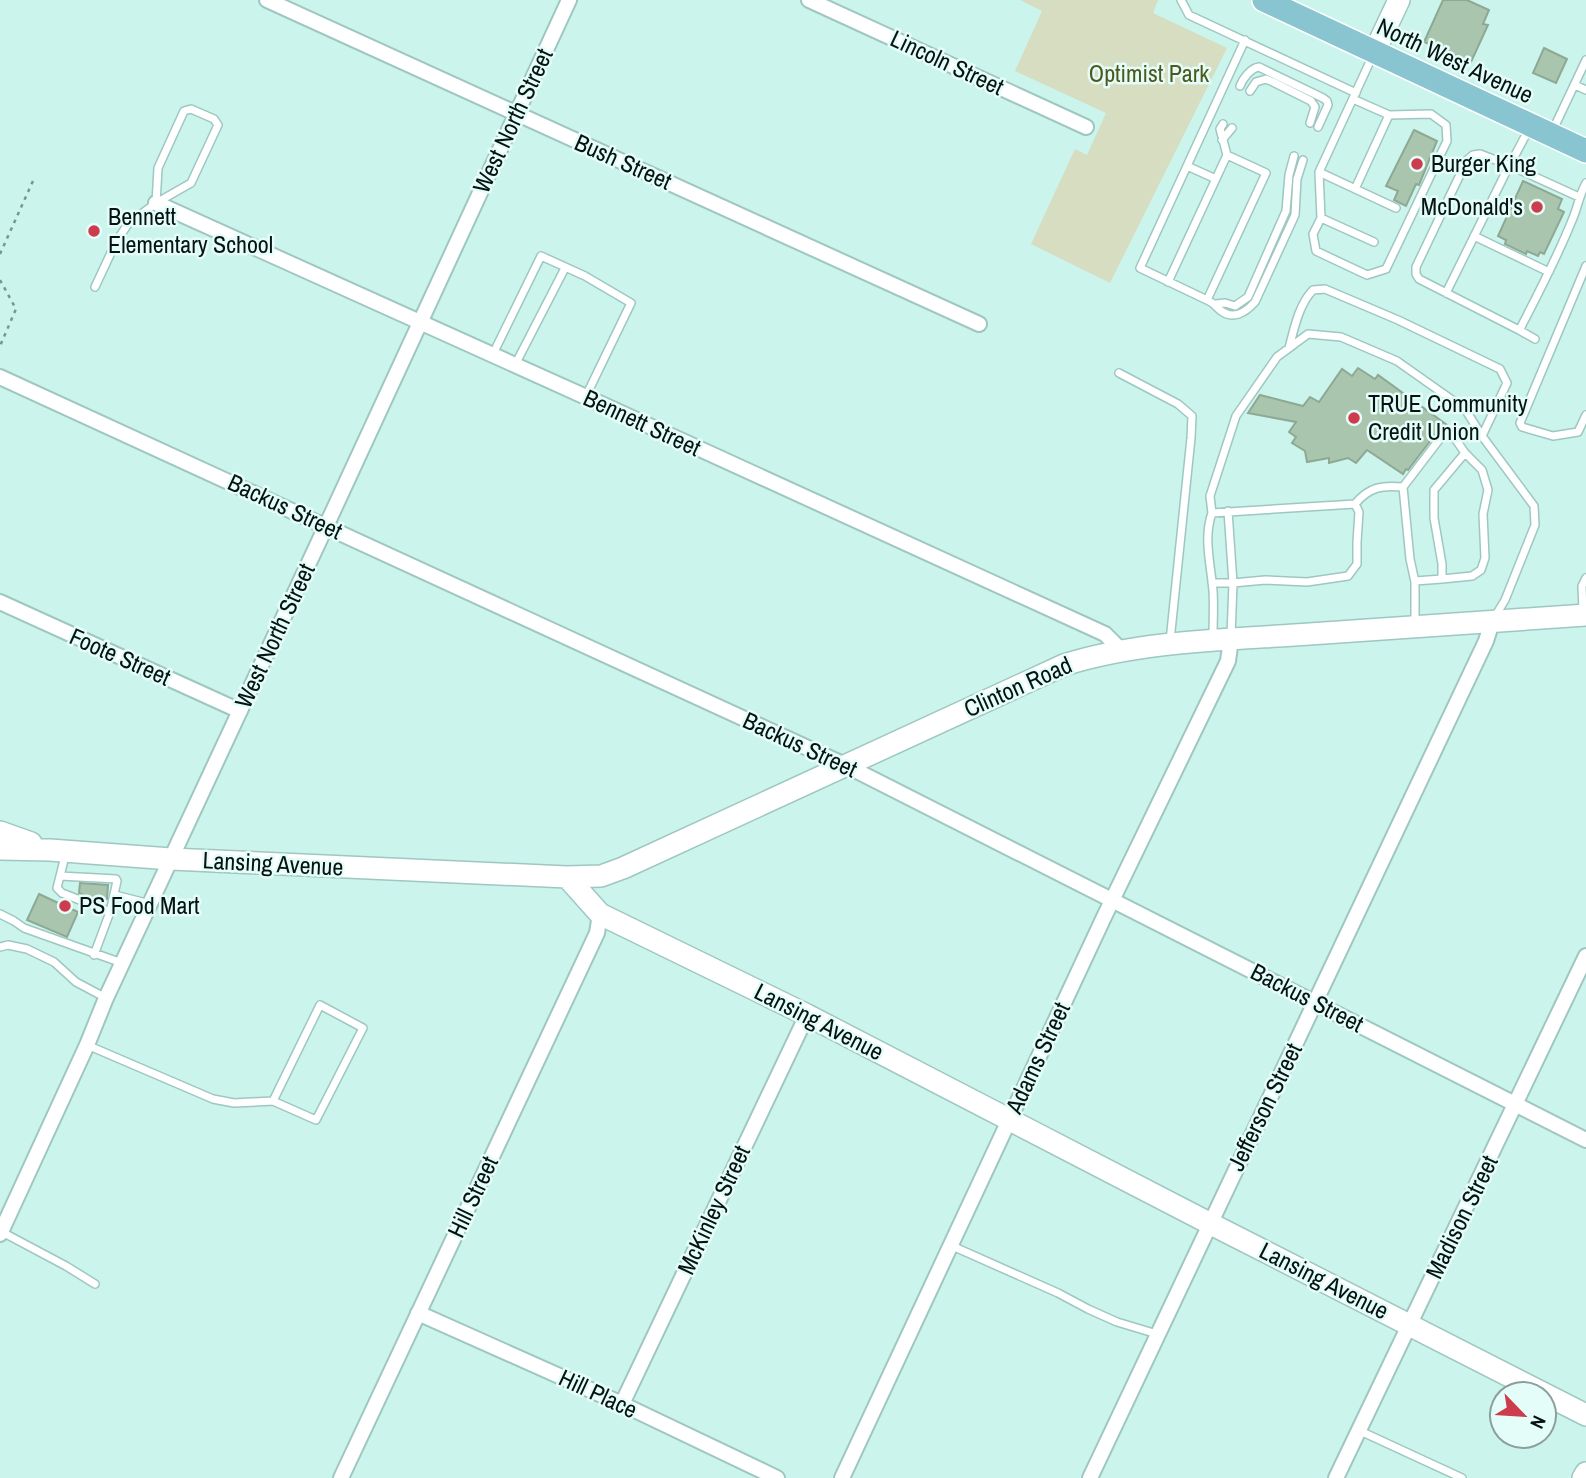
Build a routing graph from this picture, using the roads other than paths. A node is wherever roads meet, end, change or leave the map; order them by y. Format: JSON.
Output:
{"nodes":[{"id":1,"x":267,"y":0,"type":"edge"},
{"id":2,"x":569,"y":0,"type":"edge"},
{"id":3,"x":809,"y":0,"type":"edge"},
{"id":4,"x":1181,"y":0,"type":"edge"},
{"id":5,"x":1264,"y":0,"type":"edge"},
{"id":6,"x":1399,"y":0,"type":"edge"},
{"id":7,"x":1288,"y":5,"type":"edge"},
{"id":8,"x":1245,"y":40,"type":"junction"},
{"id":9,"x":1375,"y":51,"type":"junction"},
{"id":10,"x":1586,"y":60,"type":"edge"},
{"id":11,"x":1575,"y":85,"type":"junction"},
{"id":12,"x":1240,"y":86,"type":"dead end"},
{"id":13,"x":1586,"y":90,"type":"edge"},
{"id":14,"x":1250,"y":91,"type":"dead end"},
{"id":15,"x":1355,"y":96,"type":"junction"},
{"id":16,"x":517,"y":114,"type":"junction"},
{"id":17,"x":1389,"y":115,"type":"junction"},
{"id":18,"x":1310,"y":123,"type":"dead end"},
{"id":19,"x":1223,"y":124,"type":"dead end"},
{"id":20,"x":1086,"y":127,"type":"dead end"},
{"id":21,"x":1318,"y":127,"type":"dead end"},
{"id":22,"x":1232,"y":128,"type":"dead end"},
{"id":23,"x":1541,"y":130,"type":"junction"},
{"id":24,"x":1222,"y":140,"type":"junction"},
{"id":25,"x":1586,"y":150,"type":"edge"},
{"id":26,"x":1227,"y":155,"type":"junction"},
{"id":27,"x":1294,"y":156,"type":"dead end"},
{"id":28,"x":1303,"y":160,"type":"dead end"},
{"id":29,"x":1187,"y":166,"type":"junction"},
{"id":30,"x":1511,"y":166,"type":"junction"},
{"id":31,"x":1319,"y":172,"type":"junction"},
{"id":32,"x":1216,"y":179,"type":"junction"},
{"id":33,"x":1586,"y":183,"type":"edge"},
{"id":34,"x":1354,"y":188,"type":"junction"},
{"id":35,"x":1579,"y":197,"type":"junction"},
{"id":36,"x":156,"y":203,"type":"junction"},
{"id":37,"x":1396,"y":208,"type":"dead end"},
{"id":38,"x":1321,"y":218,"type":"junction"},
{"id":39,"x":1474,"y":236,"type":"junction"},
{"id":40,"x":1374,"y":242,"type":"dead end"},
{"id":41,"x":1586,"y":266,"type":"edge"},
{"id":42,"x":565,"y":268,"type":"junction"},
{"id":43,"x":1549,"y":272,"type":"junction"},
{"id":44,"x":1168,"y":282,"type":"junction"},
{"id":45,"x":95,"y":286,"type":"dead end"},
{"id":46,"x":1446,"y":293,"type":"junction"},
{"id":47,"x":1207,"y":300,"type":"junction"},
{"id":48,"x":1216,"y":304,"type":"junction"},
{"id":49,"x":420,"y":322,"type":"junction"},
{"id":50,"x":979,"y":324,"type":"dead end"},
{"id":51,"x":1518,"y":330,"type":"junction"},
{"id":52,"x":1535,"y":339,"type":"dead end"},
{"id":53,"x":1289,"y":348,"type":"junction"},
{"id":54,"x":492,"y":356,"type":"junction"},
{"id":55,"x":515,"y":366,"type":"junction"},
{"id":56,"x":1119,"y":373,"type":"dead end"},
{"id":57,"x":0,"y":377,"type":"edge"},
{"id":58,"x":586,"y":397,"type":"junction"},
{"id":59,"x":1586,"y":415,"type":"edge"},
{"id":60,"x":1482,"y":436,"type":"junction"},
{"id":61,"x":1465,"y":453,"type":"junction"},
{"id":62,"x":1403,"y":487,"type":"junction"},
{"id":63,"x":1355,"y":504,"type":"junction"},
{"id":64,"x":1228,"y":511,"type":"junction"},
{"id":65,"x":1212,"y":513,"type":"junction"},
{"id":66,"x":327,"y":526,"type":"junction"},
{"id":67,"x":1586,"y":578,"type":"edge"},
{"id":68,"x":1442,"y":579,"type":"junction"},
{"id":69,"x":1415,"y":581,"type":"junction"},
{"id":70,"x":1212,"y":583,"type":"junction"},
{"id":71,"x":1233,"y":583,"type":"junction"},
{"id":72,"x":0,"y":602,"type":"edge"},
{"id":73,"x":1585,"y":615,"type":"edge"},
{"id":74,"x":1492,"y":622,"type":"junction"},
{"id":75,"x":1415,"y":627,"type":"junction"},
{"id":76,"x":1222,"y":640,"type":"junction"},
{"id":77,"x":1169,"y":645,"type":"junction"},
{"id":78,"x":1122,"y":651,"type":"junction"},
{"id":79,"x":240,"y":711,"type":"junction"},
{"id":80,"x":847,"y":766,"type":"junction"},
{"id":81,"x":0,"y":832,"type":"edge"},
{"id":82,"x":0,"y":849,"type":"edge"},
{"id":83,"x":58,"y":851,"type":"junction"},
{"id":84,"x":172,"y":859,"type":"junction"},
{"id":85,"x":60,"y":876,"type":"junction"},
{"id":86,"x":567,"y":877,"type":"junction"},
{"id":87,"x":115,"y":895,"type":"junction"},
{"id":88,"x":1112,"y":899,"type":"junction"},
{"id":89,"x":150,"y":904,"type":"junction"},
{"id":90,"x":110,"y":912,"type":"junction"},
{"id":91,"x":0,"y":914,"type":"edge"},
{"id":92,"x":600,"y":914,"type":"junction"},
{"id":93,"x":0,"y":947,"type":"edge"},
{"id":94,"x":94,"y":954,"type":"junction"},
{"id":95,"x":1586,"y":956,"type":"edge"},
{"id":96,"x":122,"y":963,"type":"junction"},
{"id":97,"x":106,"y":998,"type":"junction"},
{"id":98,"x":1315,"y":1003,"type":"junction"},
{"id":99,"x":807,"y":1015,"type":"junction"},
{"id":100,"x":87,"y":1045,"type":"junction"},
{"id":101,"x":273,"y":1101,"type":"junction"},
{"id":102,"x":1516,"y":1104,"type":"junction"},
{"id":103,"x":1009,"y":1119,"type":"junction"},
{"id":104,"x":1586,"y":1140,"type":"edge"},
{"id":105,"x":1209,"y":1223,"type":"junction"},
{"id":106,"x":1,"y":1233,"type":"edge"},
{"id":107,"x":950,"y":1245,"type":"junction"},
{"id":108,"x":95,"y":1284,"type":"dead end"},
{"id":109,"x":418,"y":1312,"type":"junction"},
{"id":110,"x":1410,"y":1325,"type":"junction"},
{"id":111,"x":1157,"y":1334,"type":"junction"},
{"id":112,"x":622,"y":1405,"type":"junction"},
{"id":113,"x":1586,"y":1415,"type":"edge"},
{"id":114,"x":1358,"y":1430,"type":"junction"},
{"id":115,"x":1586,"y":1473,"type":"edge"},
{"id":116,"x":341,"y":1478,"type":"edge"},
{"id":117,"x":777,"y":1478,"type":"edge"},
{"id":118,"x":842,"y":1478,"type":"edge"},
{"id":119,"x":1090,"y":1478,"type":"edge"},
{"id":120,"x":1336,"y":1478,"type":"edge"},
{"id":121,"x":1462,"y":1478,"type":"edge"},
{"id":122,"x":1583,"y":1478,"type":"edge"}],
"edges":[{"from":1,"to":16,"type":"street","name":"Bush Street"},
{"from":2,"to":16,"type":"street","name":"West North Street"},
{"from":3,"to":20,"type":"street","name":"Lincoln Street"},
{"from":4,"to":8,"type":"lane"},
{"from":5,"to":7,"type":"main road","name":"North West Avenue"},
{"from":6,"to":9,"type":"main road"},
{"from":7,"to":9,"type":"main road","name":"North West Avenue"},
{"from":8,"to":15,"type":"lane"},
{"from":8,"to":29,"type":"lane"},
{"from":9,"to":15,"type":"lane"},
{"from":9,"to":23,"type":"main road","name":"North West Avenue"},
{"from":10,"to":11,"type":"lane"},
{"from":11,"to":13,"type":"lane"},
{"from":11,"to":23,"type":"lane"},
{"from":12,"to":21,"type":"lane"},
{"from":14,"to":18,"type":"lane"},
{"from":15,"to":17,"type":"lane"},
{"from":15,"to":31,"type":"lane"},
{"from":16,"to":49,"type":"street","name":"West North Street"},
{"from":16,"to":50,"type":"street","name":"Bush Street"},
{"from":17,"to":34,"type":"lane"},
{"from":17,"to":38,"type":"lane"},
{"from":19,"to":24,"type":"lane"},
{"from":22,"to":24,"type":"lane"},
{"from":23,"to":25,"type":"main road","name":"North West Avenue"},
{"from":23,"to":30,"type":"lane"},
{"from":24,"to":26,"type":"lane"},
{"from":26,"to":32,"type":"lane"},
{"from":26,"to":47,"type":"lane"},
{"from":27,"to":48,"type":"lane"},
{"from":28,"to":48,"type":"lane"},
{"from":29,"to":32,"type":"lane"},
{"from":29,"to":44,"type":"lane"},
{"from":30,"to":35,"type":"lane"},
{"from":30,"to":39,"type":"lane"},
{"from":30,"to":46,"type":"lane"},
{"from":31,"to":34,"type":"lane"},
{"from":31,"to":38,"type":"lane"},
{"from":32,"to":44,"type":"lane"},
{"from":33,"to":35,"type":"lane"},
{"from":34,"to":37,"type":"lane"},
{"from":35,"to":43,"type":"lane"},
{"from":36,"to":36,"type":"lane"},
{"from":36,"to":45,"type":"lane"},
{"from":36,"to":49,"type":"street","name":"Bennett Street"},
{"from":38,"to":40,"type":"lane"},
{"from":39,"to":43,"type":"lane"},
{"from":39,"to":46,"type":"lane"},
{"from":41,"to":59,"type":"lane"},
{"from":42,"to":54,"type":"lane"},
{"from":42,"to":55,"type":"lane"},
{"from":42,"to":58,"type":"lane"},
{"from":43,"to":51,"type":"lane"},
{"from":44,"to":47,"type":"lane"},
{"from":46,"to":51,"type":"lane"},
{"from":47,"to":48,"type":"lane"},
{"from":49,"to":54,"type":"street","name":"Bennett Street"},
{"from":49,"to":66,"type":"street","name":"West North Street"},
{"from":51,"to":52,"type":"lane"},
{"from":53,"to":60,"type":"lane"},
{"from":53,"to":60,"type":"lane"},
{"from":53,"to":65,"type":"lane"},
{"from":54,"to":55,"type":"street","name":"Bennett Street"},
{"from":55,"to":58,"type":"street","name":"Bennett Street"},
{"from":56,"to":77,"type":"lane"},
{"from":57,"to":66,"type":"street","name":"Backus Street"},
{"from":58,"to":78,"type":"street","name":"Bennett Street"},
{"from":60,"to":74,"type":"lane"},
{"from":61,"to":62,"type":"lane"},
{"from":61,"to":68,"type":"lane"},
{"from":61,"to":68,"type":"lane"},
{"from":62,"to":63,"type":"lane"},
{"from":62,"to":69,"type":"lane"},
{"from":63,"to":64,"type":"lane"},
{"from":63,"to":71,"type":"lane"},
{"from":64,"to":65,"type":"lane"},
{"from":64,"to":71,"type":"lane"},
{"from":65,"to":70,"type":"lane"},
{"from":66,"to":79,"type":"street","name":"West North Street"},
{"from":66,"to":80,"type":"street","name":"Backus Street"},
{"from":67,"to":73,"type":"lane"},
{"from":68,"to":69,"type":"lane"},
{"from":69,"to":75,"type":"lane"},
{"from":70,"to":71,"type":"lane"},
{"from":70,"to":76,"type":"lane"},
{"from":71,"to":76,"type":"lane"},
{"from":72,"to":79,"type":"street","name":"Foote Street"},
{"from":73,"to":74,"type":"main road","name":"Clinton Road"},
{"from":74,"to":75,"type":"main road","name":"Clinton Road"},
{"from":74,"to":98,"type":"street","name":"Jefferson Street"},
{"from":75,"to":76,"type":"main road","name":"Clinton Road"},
{"from":76,"to":77,"type":"main road","name":"Clinton Road"},
{"from":76,"to":88,"type":"street","name":"Adams Street"},
{"from":77,"to":78,"type":"main road","name":"Clinton Road"},
{"from":78,"to":80,"type":"main road","name":"Clinton Road"},
{"from":79,"to":84,"type":"street","name":"West North Street"},
{"from":80,"to":86,"type":"main road","name":"Clinton Road"},
{"from":80,"to":88,"type":"street","name":"Backus Street"},
{"from":81,"to":83,"type":"main road"},
{"from":82,"to":83,"type":"main road","name":"Lansing Avenue"},
{"from":83,"to":84,"type":"main road","name":"Lansing Avenue"},
{"from":83,"to":85,"type":"lane"},
{"from":84,"to":86,"type":"main road","name":"Lansing Avenue"},
{"from":84,"to":89,"type":"street","name":"West North Street"},
{"from":85,"to":87,"type":"lane"},
{"from":85,"to":90,"type":"lane"},
{"from":86,"to":92,"type":"main road","name":"Lansing Avenue"},
{"from":87,"to":89,"type":"lane"},
{"from":87,"to":90,"type":"lane"},
{"from":88,"to":98,"type":"street","name":"Backus Street"},
{"from":88,"to":103,"type":"street","name":"Adams Street"},
{"from":89,"to":96,"type":"street","name":"West North Street"},
{"from":90,"to":94,"type":"lane"},
{"from":91,"to":94,"type":"lane"},
{"from":92,"to":99,"type":"main road","name":"Lansing Avenue"},
{"from":92,"to":109,"type":"street","name":"Hill Street"},
{"from":93,"to":97,"type":"lane"},
{"from":94,"to":96,"type":"lane"},
{"from":95,"to":102,"type":"street","name":"Madison Street"},
{"from":96,"to":97,"type":"street","name":"West North Street"},
{"from":97,"to":100,"type":"street","name":"West North Street"},
{"from":98,"to":102,"type":"street","name":"Backus Street"},
{"from":98,"to":105,"type":"street","name":"Jefferson Street"},
{"from":99,"to":103,"type":"main road","name":"Lansing Avenue"},
{"from":99,"to":112,"type":"street","name":"McKinley Street"},
{"from":100,"to":101,"type":"lane"},
{"from":100,"to":106,"type":"street","name":"West North Street"},
{"from":101,"to":101,"type":"lane"},
{"from":102,"to":104,"type":"street","name":"Backus Street"},
{"from":102,"to":110,"type":"street","name":"Madison Street"},
{"from":103,"to":105,"type":"main road","name":"Lansing Avenue"},
{"from":103,"to":107,"type":"street","name":"Adams Street"},
{"from":105,"to":110,"type":"main road","name":"Lansing Avenue"},
{"from":105,"to":111,"type":"street","name":"Jefferson Street"},
{"from":106,"to":108,"type":"lane"},
{"from":107,"to":111,"type":"lane"},
{"from":107,"to":118,"type":"street","name":"Adams Street"},
{"from":109,"to":112,"type":"street","name":"Hill Place"},
{"from":109,"to":116,"type":"street","name":"Hill Street"},
{"from":110,"to":113,"type":"main road","name":"Lansing Avenue"},
{"from":110,"to":114,"type":"street","name":"Madison Street"},
{"from":111,"to":119,"type":"street","name":"Jefferson Street"},
{"from":112,"to":117,"type":"street","name":"Hill Place"},
{"from":114,"to":120,"type":"street","name":"Madison Street"},
{"from":114,"to":121,"type":"lane"},
{"from":115,"to":122,"type":"main road"}]}
